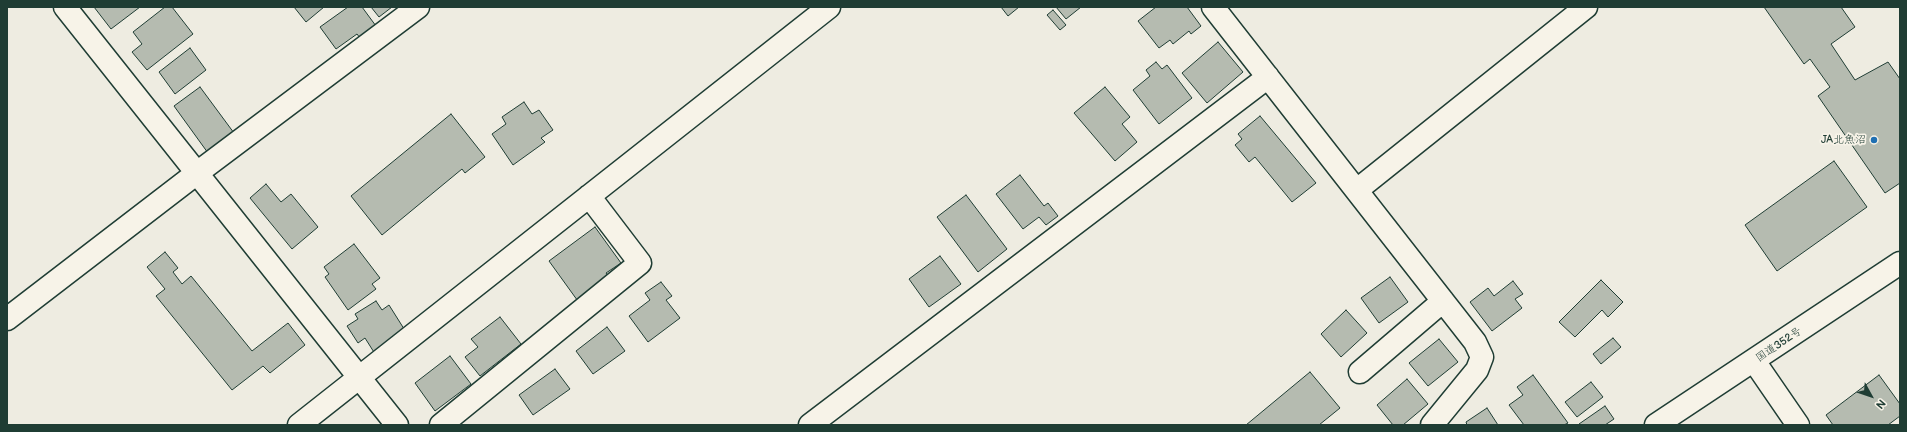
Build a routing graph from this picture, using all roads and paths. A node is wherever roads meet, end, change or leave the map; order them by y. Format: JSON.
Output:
{"nodes":[{"id":1,"x":65,"y":7,"type":"edge"},
{"id":2,"x":418,"y":7,"type":"edge"},
{"id":3,"x":829,"y":7,"type":"edge"},
{"id":4,"x":1213,"y":7,"type":"edge"},
{"id":5,"x":1586,"y":7,"type":"edge"},
{"id":6,"x":1268,"y":77,"type":"junction"},
{"id":7,"x":197,"y":173,"type":"junction"},
{"id":8,"x":1357,"y":190,"type":"junction"},
{"id":9,"x":589,"y":196,"type":"junction"},
{"id":10,"x":1900,"y":263,"type":"edge"},
{"id":11,"x":1443,"y":301,"type":"junction"},
{"id":12,"x":7,"y":319,"type":"edge"},
{"id":13,"x":1754,"y":361,"type":"junction"},
{"id":14,"x":1360,"y":372,"type":"dead end"},
{"id":15,"x":359,"y":377,"type":"junction"},
{"id":16,"x":299,"y":425,"type":"edge"},
{"id":17,"x":397,"y":425,"type":"edge"},
{"id":18,"x":441,"y":425,"type":"edge"},
{"id":19,"x":810,"y":425,"type":"edge"},
{"id":20,"x":1432,"y":425,"type":"edge"},
{"id":21,"x":1656,"y":425,"type":"edge"},
{"id":22,"x":1798,"y":425,"type":"edge"}],
"edges":[{"from":1,"to":7,"type":"main road"},
{"from":2,"to":7,"type":"main road"},
{"from":3,"to":9,"type":"main road"},
{"from":4,"to":6,"type":"main road"},
{"from":5,"to":8,"type":"main road"},
{"from":6,"to":8,"type":"main road"},
{"from":6,"to":19,"type":"main road"},
{"from":7,"to":12,"type":"main road"},
{"from":7,"to":15,"type":"main road"},
{"from":8,"to":11,"type":"main road"},
{"from":9,"to":15,"type":"main road"},
{"from":9,"to":18,"type":"main road"},
{"from":10,"to":13,"type":"main road","name":"国道352号"},
{"from":11,"to":14,"type":"main road"},
{"from":11,"to":20,"type":"main road"},
{"from":13,"to":21,"type":"main road","name":"国道352号"},
{"from":13,"to":22,"type":"main road"},
{"from":15,"to":16,"type":"main road"},
{"from":15,"to":17,"type":"main road"}]}
